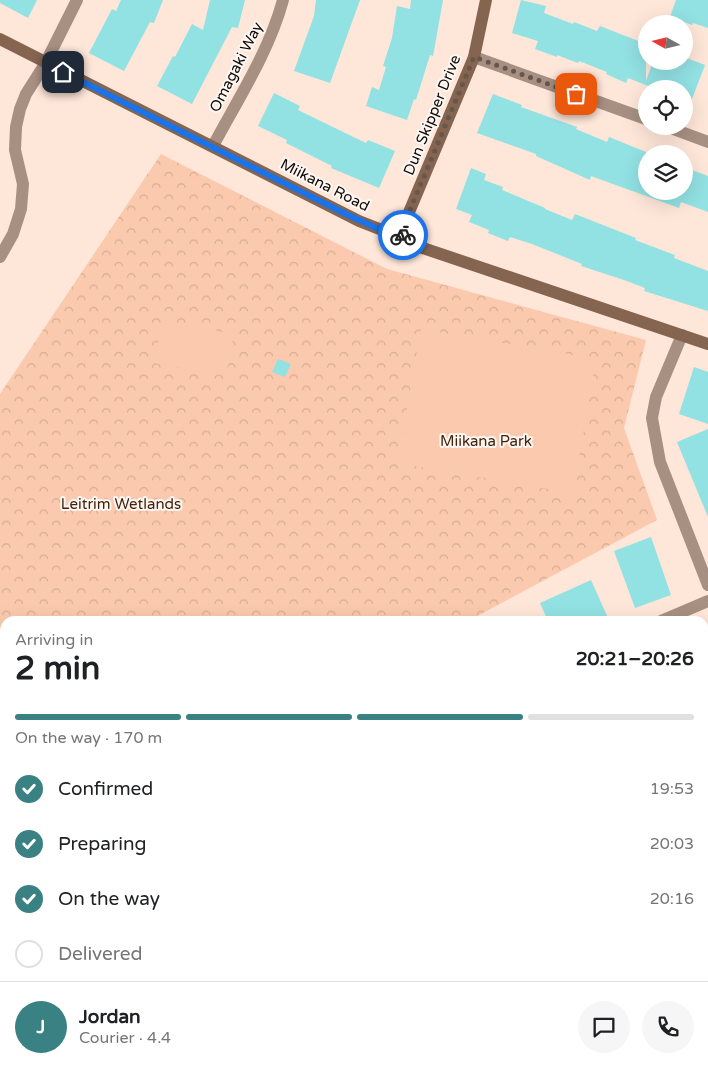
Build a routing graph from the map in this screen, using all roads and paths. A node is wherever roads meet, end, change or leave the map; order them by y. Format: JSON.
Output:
{"nodes":[{"id":1,"x":77,"y":0,"type":"edge"},
{"id":2,"x":283,"y":0,"type":"edge"},
{"id":3,"x":486,"y":0,"type":"edge"},
{"id":4,"x":0,"y":39,"type":"edge"},
{"id":5,"x":474,"y":57,"type":"junction"},
{"id":6,"x":46,"y":64,"type":"junction"},
{"id":7,"x":638,"y":116,"type":"edge"},
{"id":8,"x":689,"y":135,"type":"edge"},
{"id":9,"x":708,"y":142,"type":"edge"},
{"id":10,"x":213,"y":146,"type":"junction"},
{"id":11,"x":402,"y":240,"type":"junction"},
{"id":12,"x":0,"y":257,"type":"edge"},
{"id":13,"x":682,"y":335,"type":"junction"},
{"id":14,"x":708,"y":344,"type":"edge"},
{"id":15,"x":708,"y":585,"type":"edge"},
{"id":16,"x":708,"y":602,"type":"edge"},
{"id":17,"x":673,"y":616,"type":"edge"}],
"edges":[{"from":1,"to":6,"type":"street"},
{"from":2,"to":10,"type":"street","name":"Omagaki Way"},
{"from":3,"to":5,"type":"street","name":"Dun Skipper Drive"},
{"from":4,"to":6,"type":"street","name":"Miikana Road"},
{"from":5,"to":7,"type":"street"},
{"from":5,"to":11,"type":"street","name":"Dun Skipper Drive"},
{"from":6,"to":10,"type":"street","name":"Miikana Road"},
{"from":6,"to":12,"type":"street"},
{"from":8,"to":9,"type":"street"},
{"from":10,"to":11,"type":"street","name":"Miikana Road"},
{"from":11,"to":13,"type":"street","name":"Miikana Road"},
{"from":13,"to":14,"type":"street","name":"Miikana Road"},
{"from":13,"to":15,"type":"street"},
{"from":16,"to":17,"type":"street"}]}
